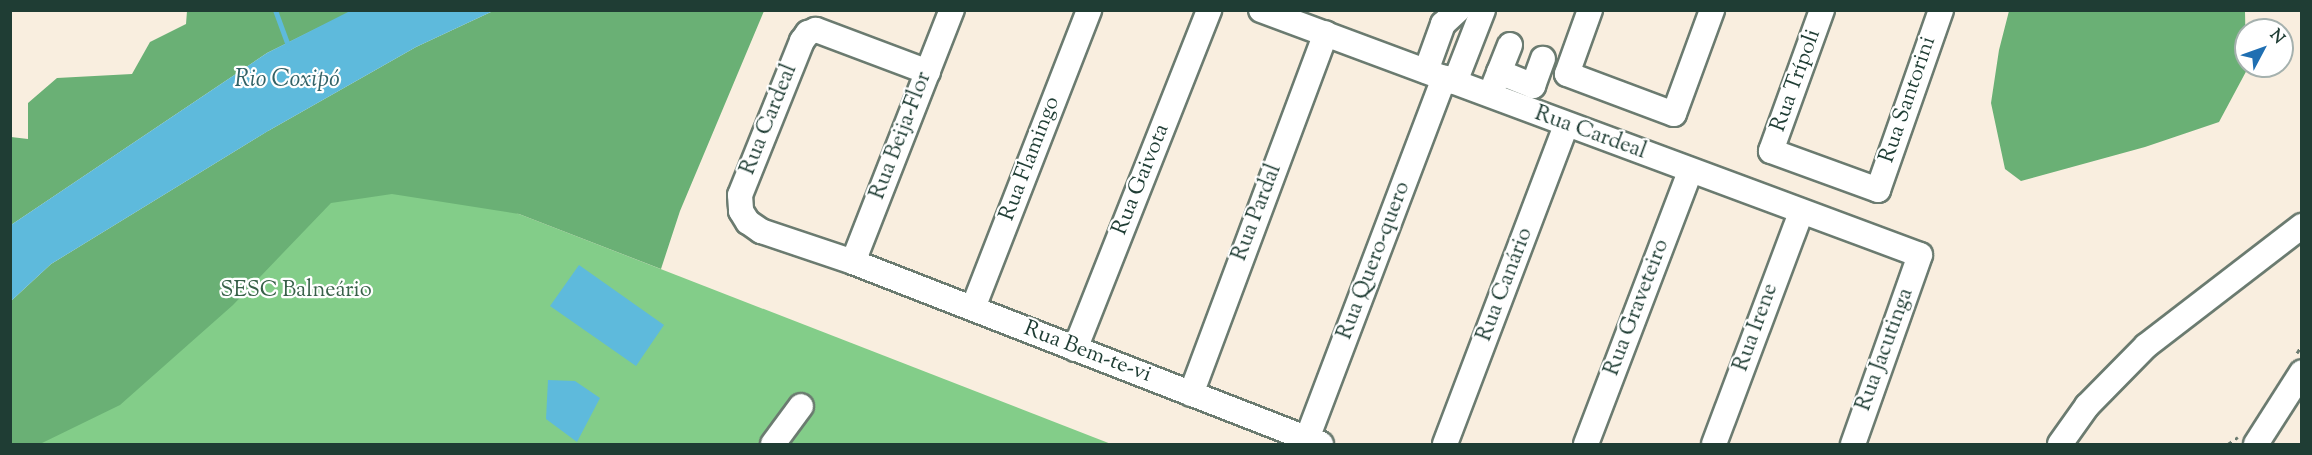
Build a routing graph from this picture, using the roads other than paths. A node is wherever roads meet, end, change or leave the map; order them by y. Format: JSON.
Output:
{"nodes":[{"id":1,"x":952,"y":10,"type":"edge"},
{"id":2,"x":1089,"y":10,"type":"edge"},
{"id":3,"x":1209,"y":10,"type":"edge"},
{"id":4,"x":1261,"y":10,"type":"edge"},
{"id":5,"x":1590,"y":10,"type":"edge"},
{"id":6,"x":1712,"y":10,"type":"edge"},
{"id":7,"x":1822,"y":10,"type":"edge"},
{"id":8,"x":1941,"y":10,"type":"edge"},
{"id":9,"x":1458,"y":11,"type":"edge"},
{"id":10,"x":1483,"y":12,"type":"edge"},
{"id":11,"x":1326,"y":33,"type":"junction"},
{"id":12,"x":1510,"y":45,"type":"dead end"},
{"id":13,"x":1543,"y":59,"type":"dead end"},
{"id":14,"x":928,"y":72,"type":"junction"},
{"id":15,"x":1499,"y":72,"type":"junction"},
{"id":16,"x":1445,"y":78,"type":"junction"},
{"id":17,"x":1490,"y":96,"type":"junction"},
{"id":18,"x":1566,"y":126,"type":"junction"},
{"id":19,"x":1690,"y":171,"type":"junction"},
{"id":20,"x":1878,"y":190,"type":"joint"},
{"id":21,"x":1801,"y":212,"type":"junction"},
{"id":22,"x":2301,"y":226,"type":"edge"},
{"id":23,"x":1920,"y":255,"type":"joint"},
{"id":24,"x":853,"y":262,"type":"junction"},
{"id":25,"x":973,"y":308,"type":"junction"},
{"id":26,"x":1074,"y":349,"type":"junction"},
{"id":27,"x":2301,"y":372,"type":"edge"},
{"id":28,"x":1191,"y":394,"type":"junction"},
{"id":29,"x":801,"y":406,"type":"dead end"},
{"id":30,"x":1311,"y":443,"type":"edge"},
{"id":31,"x":773,"y":444,"type":"edge"},
{"id":32,"x":1445,"y":444,"type":"edge"},
{"id":33,"x":1586,"y":444,"type":"edge"},
{"id":34,"x":1714,"y":444,"type":"edge"},
{"id":35,"x":1853,"y":444,"type":"edge"},
{"id":36,"x":2060,"y":444,"type":"edge"},
{"id":37,"x":2256,"y":444,"type":"edge"}],
"edges":[{"from":1,"to":14,"type":"street","name":"Rua Beija-Flor"},
{"from":2,"to":25,"type":"street","name":"Rua Flamingo"},
{"from":3,"to":26,"type":"street","name":"Rua Gaivota"},
{"from":4,"to":11,"type":"street","name":"Rua Cardeal"},
{"from":5,"to":6,"type":"street"},
{"from":7,"to":20,"type":"street","name":"Rua Trípoli"},
{"from":8,"to":20,"type":"street","name":"Rua Santorini"},
{"from":9,"to":16,"type":"street"},
{"from":10,"to":16,"type":"street"},
{"from":11,"to":16,"type":"street","name":"Rua Cardeal"},
{"from":11,"to":28,"type":"street","name":"Rua Pardal"},
{"from":12,"to":15,"type":"street"},
{"from":13,"to":15,"type":"street"},
{"from":14,"to":24,"type":"street","name":"Rua Beija-Flor"},
{"from":14,"to":24,"type":"street","name":"Rua Cardeal"},
{"from":15,"to":17,"type":"street"},
{"from":16,"to":17,"type":"street","name":"Rua Cardeal"},
{"from":16,"to":30,"type":"street","name":"Rua Quero-quero"},
{"from":17,"to":18,"type":"street","name":"Rua Cardeal"},
{"from":18,"to":19,"type":"street","name":"Rua Cardeal"},
{"from":18,"to":32,"type":"street","name":"Rua Canário"},
{"from":19,"to":21,"type":"street","name":"Rua Cardeal"},
{"from":19,"to":33,"type":"street","name":"Rua Graveteiro"},
{"from":21,"to":23,"type":"street","name":"Rua Cardeal"},
{"from":21,"to":34,"type":"street","name":"Rua Irene"},
{"from":22,"to":36,"type":"street"},
{"from":23,"to":35,"type":"street","name":"Rua Jacutinga"},
{"from":24,"to":25,"type":"street","name":"Rua Bem-te-vi"},
{"from":25,"to":26,"type":"street","name":"Rua Bem-te-vi"},
{"from":26,"to":28,"type":"street","name":"Rua Bem-te-vi"},
{"from":27,"to":37,"type":"street"},
{"from":28,"to":30,"type":"street","name":"Rua Bem-te-vi"},
{"from":29,"to":31,"type":"street"}]}
